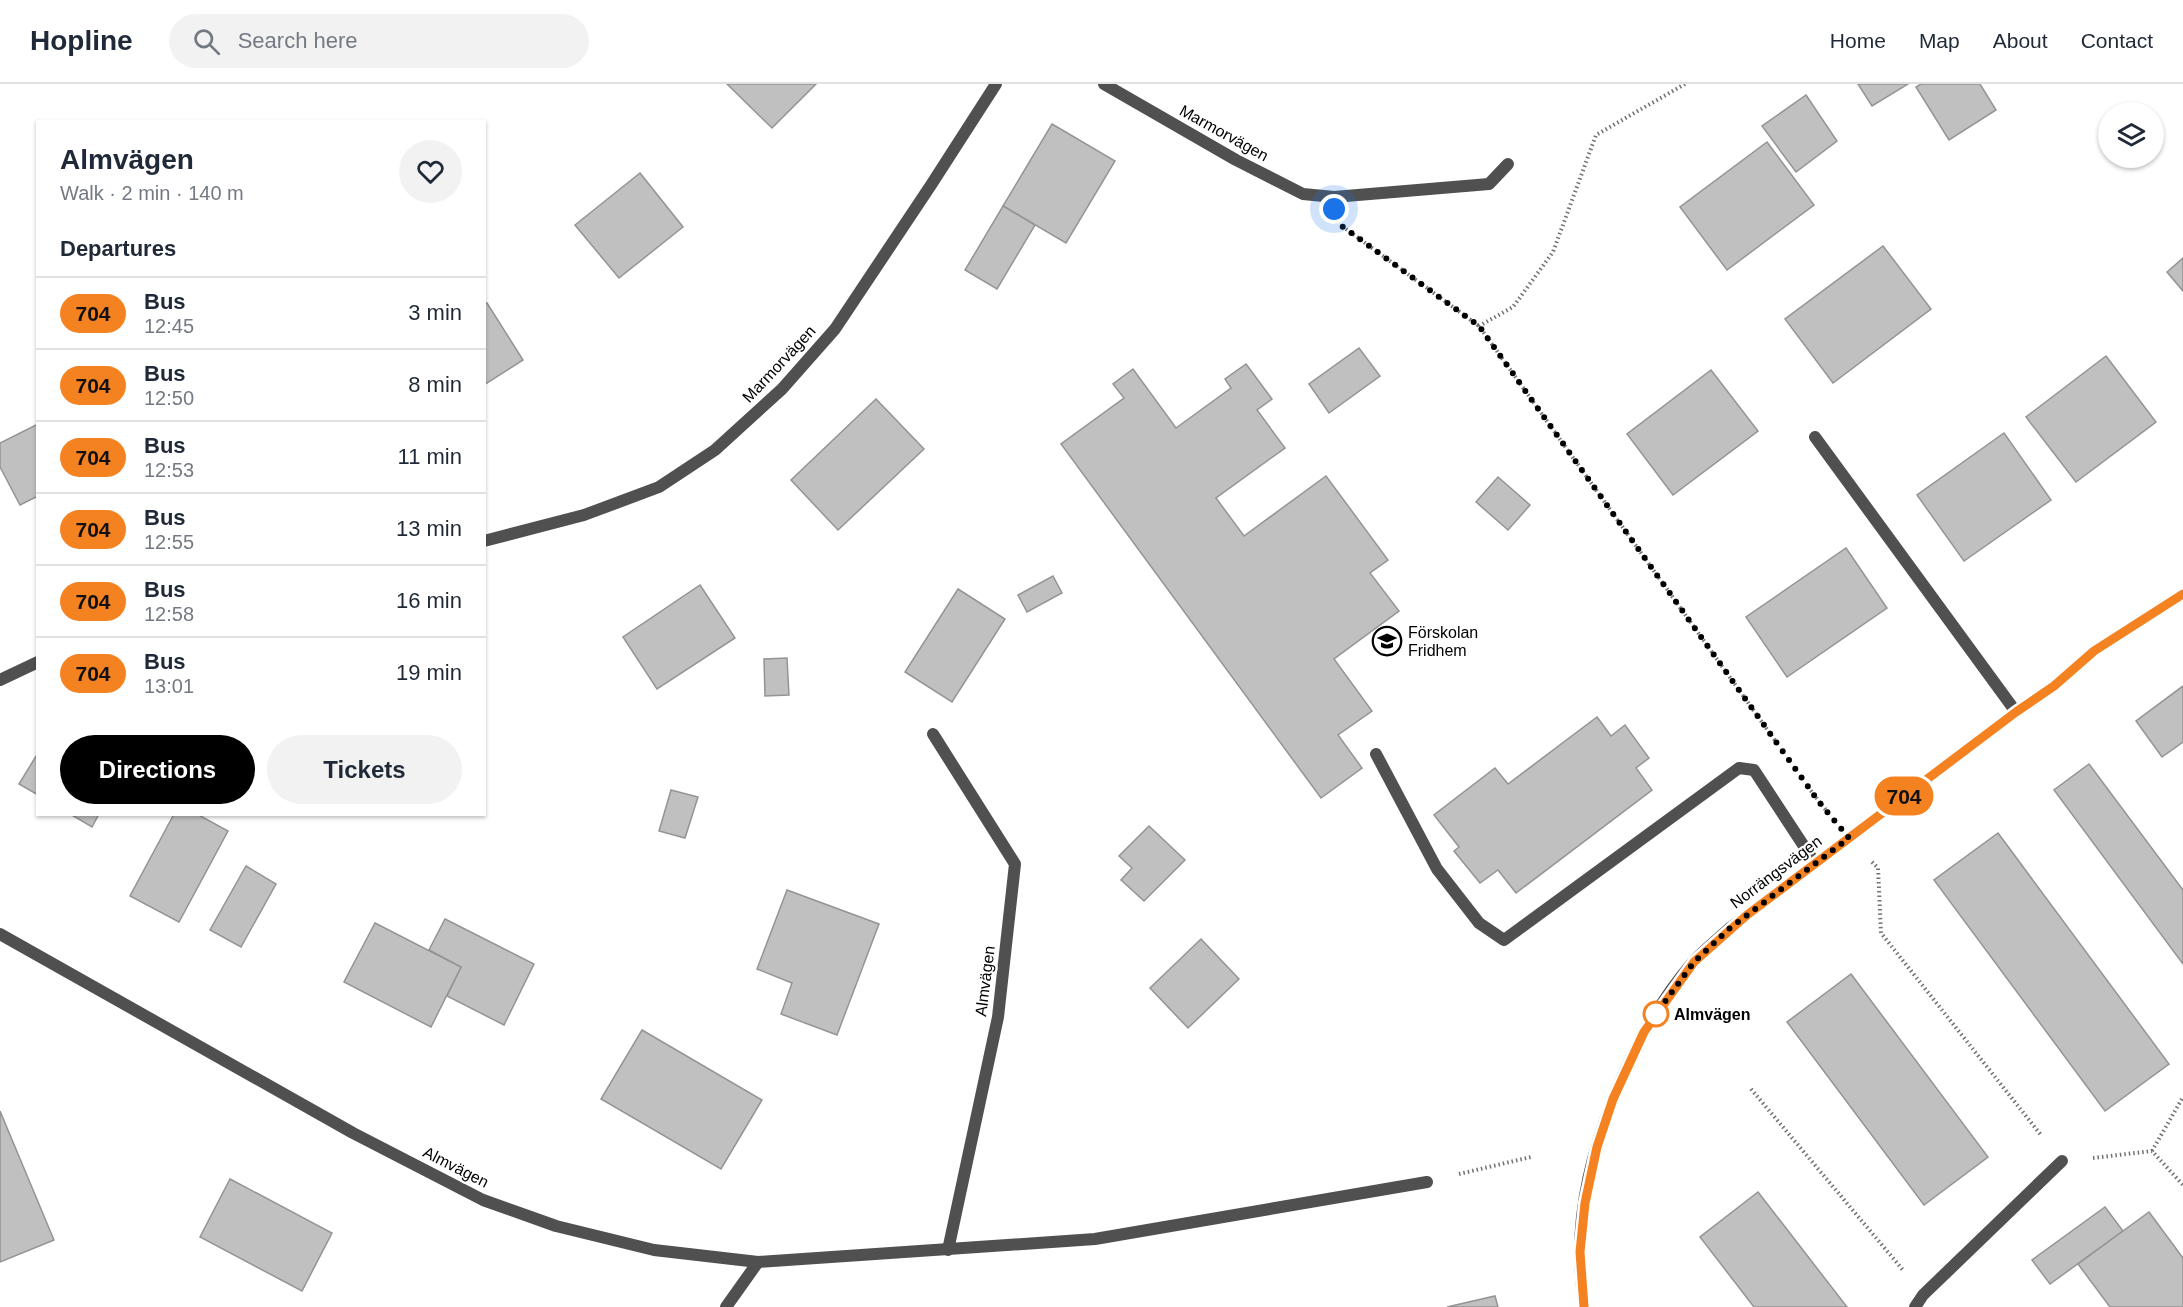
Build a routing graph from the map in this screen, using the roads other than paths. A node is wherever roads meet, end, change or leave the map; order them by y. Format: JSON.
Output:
{"nodes":[{"id":1,"x":996,"y":84,"type":"edge"},
{"id":2,"x":1104,"y":84,"type":"edge"},
{"id":3,"x":1508,"y":164,"type":"dead end"},
{"id":4,"x":1815,"y":437,"type":"dead end"},
{"id":5,"x":486,"y":540,"type":"edge"},
{"id":6,"x":2183,"y":594,"type":"edge"},
{"id":7,"x":36,"y":663,"type":"edge"},
{"id":8,"x":0,"y":680,"type":"edge"},
{"id":9,"x":2016,"y":712,"type":"junction"},
{"id":10,"x":933,"y":734,"type":"dead end"},
{"id":11,"x":1376,"y":754,"type":"dead end"},
{"id":12,"x":1815,"y":863,"type":"junction"},
{"id":13,"x":0,"y":934,"type":"edge"},
{"id":14,"x":2062,"y":1161,"type":"road end"},
{"id":15,"x":1427,"y":1182,"type":"road end"},
{"id":16,"x":948,"y":1250,"type":"junction"},
{"id":17,"x":758,"y":1262,"type":"junction"},
{"id":18,"x":726,"y":1307,"type":"edge"},
{"id":19,"x":1584,"y":1307,"type":"edge"},
{"id":20,"x":1915,"y":1307,"type":"edge"}],
"edges":[{"from":1,"to":5,"type":"street","name":"Marmorvägen"},
{"from":2,"to":3,"type":"street","name":"Marmorvägen"},
{"from":4,"to":9,"type":"street"},
{"from":6,"to":9,"type":"street","name":"Norrängsvägen"},
{"from":7,"to":8,"type":"street"},
{"from":9,"to":12,"type":"street","name":"Norrängsvägen"},
{"from":10,"to":16,"type":"street","name":"Almvägen"},
{"from":11,"to":12,"type":"street"},
{"from":12,"to":19,"type":"street","name":"Norrängsvägen"},
{"from":13,"to":17,"type":"street","name":"Almvägen"},
{"from":14,"to":20,"type":"street"},
{"from":15,"to":16,"type":"street","name":"Almvägen"},
{"from":16,"to":17,"type":"street","name":"Almvägen"},
{"from":17,"to":18,"type":"street"}]}
